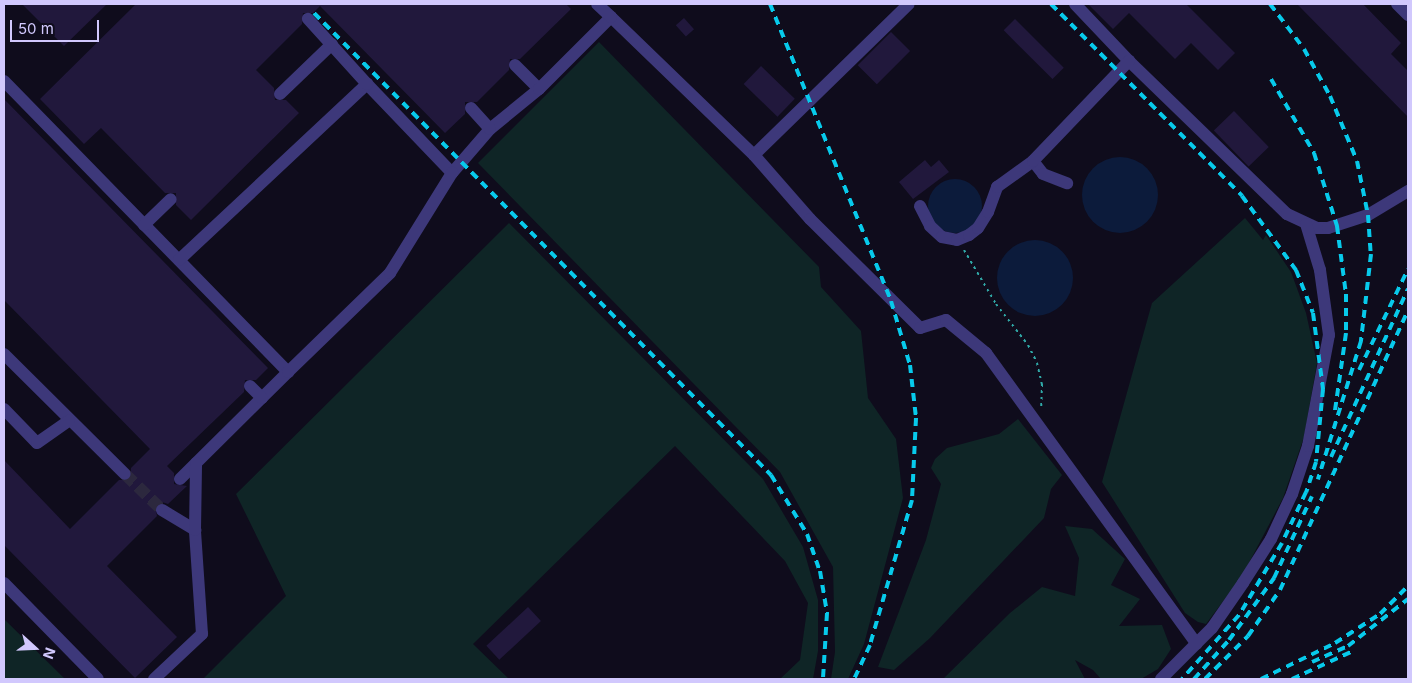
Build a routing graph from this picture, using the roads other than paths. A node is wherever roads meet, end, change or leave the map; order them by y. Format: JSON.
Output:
{"nodes":[{"id":1,"x":597,"y":4,"type":"edge"},
{"id":2,"x":909,"y":4,"type":"edge"},
{"id":3,"x":1075,"y":4,"type":"edge"},
{"id":4,"x":1397,"y":4,"type":"edge"},
{"id":5,"x":1408,"y":15,"type":"edge"},
{"id":6,"x":611,"y":17,"type":"junction"},
{"id":7,"x":308,"y":18,"type":"dead end"},
{"id":8,"x":332,"y":44,"type":"junction"},
{"id":9,"x":1129,"y":61,"type":"junction"},
{"id":10,"x":514,"y":65,"type":"dead end"},
{"id":11,"x":4,"y":81,"type":"edge"},
{"id":12,"x":367,"y":84,"type":"junction"},
{"id":13,"x":539,"y":89,"type":"junction"},
{"id":14,"x":280,"y":94,"type":"dead end"},
{"id":15,"x":471,"y":108,"type":"dead end"},
{"id":16,"x":490,"y":129,"type":"junction"},
{"id":17,"x":754,"y":155,"type":"junction"},
{"id":18,"x":1033,"y":161,"type":"junction"},
{"id":19,"x":452,"y":173,"type":"junction"},
{"id":20,"x":1068,"y":183,"type":"dead end"},
{"id":21,"x":1408,"y":191,"type":"edge"},
{"id":22,"x":171,"y":199,"type":"dead end"},
{"id":23,"x":920,"y":206,"type":"dead end"},
{"id":24,"x":1306,"y":224,"type":"junction"},
{"id":25,"x":144,"y":225,"type":"junction"},
{"id":26,"x":179,"y":260,"type":"junction"},
{"id":27,"x":4,"y":354,"type":"edge"},
{"id":28,"x":288,"y":372,"type":"junction"},
{"id":29,"x":250,"y":386,"type":"dead end"},
{"id":30,"x":262,"y":398,"type":"junction"},
{"id":31,"x":4,"y":409,"type":"edge"},
{"id":32,"x":69,"y":421,"type":"junction"},
{"id":33,"x":196,"y":463,"type":"junction"},
{"id":34,"x":126,"y":474,"type":"tunnel mouth"},
{"id":35,"x":180,"y":479,"type":"dead end"},
{"id":36,"x":162,"y":510,"type":"tunnel mouth"},
{"id":37,"x":194,"y":530,"type":"junction"},
{"id":38,"x":4,"y":583,"type":"edge"},
{"id":39,"x":1197,"y":644,"type":"junction"},
{"id":40,"x":98,"y":679,"type":"edge"},
{"id":41,"x":154,"y":679,"type":"edge"},
{"id":42,"x":1161,"y":679,"type":"edge"}],
"edges":[{"from":1,"to":6,"type":"lane"},
{"from":2,"to":17,"type":"lane"},
{"from":3,"to":9,"type":"lane"},
{"from":4,"to":5,"type":"lane"},
{"from":6,"to":13,"type":"lane"},
{"from":6,"to":17,"type":"lane"},
{"from":7,"to":8,"type":"lane"},
{"from":8,"to":12,"type":"lane"},
{"from":8,"to":14,"type":"lane"},
{"from":9,"to":18,"type":"lane"},
{"from":9,"to":24,"type":"lane"},
{"from":10,"to":13,"type":"lane"},
{"from":11,"to":25,"type":"lane"},
{"from":12,"to":19,"type":"lane"},
{"from":12,"to":26,"type":"lane"},
{"from":13,"to":16,"type":"lane"},
{"from":15,"to":16,"type":"lane"},
{"from":16,"to":19,"type":"lane"},
{"from":17,"to":39,"type":"lane"},
{"from":18,"to":20,"type":"lane"},
{"from":18,"to":23,"type":"lane"},
{"from":19,"to":28,"type":"lane"},
{"from":21,"to":24,"type":"lane"},
{"from":22,"to":25,"type":"lane"},
{"from":24,"to":39,"type":"lane"},
{"from":25,"to":26,"type":"lane"},
{"from":26,"to":28,"type":"lane"},
{"from":27,"to":32,"type":"lane"},
{"from":28,"to":30,"type":"lane"},
{"from":29,"to":30,"type":"lane"},
{"from":30,"to":33,"type":"lane"},
{"from":31,"to":32,"type":"lane"},
{"from":32,"to":34,"type":"lane"},
{"from":33,"to":35,"type":"lane"},
{"from":33,"to":37,"type":"lane"},
{"from":36,"to":37,"type":"lane"},
{"from":37,"to":41,"type":"lane"},
{"from":38,"to":40,"type":"lane"},
{"from":39,"to":42,"type":"lane"}]}
